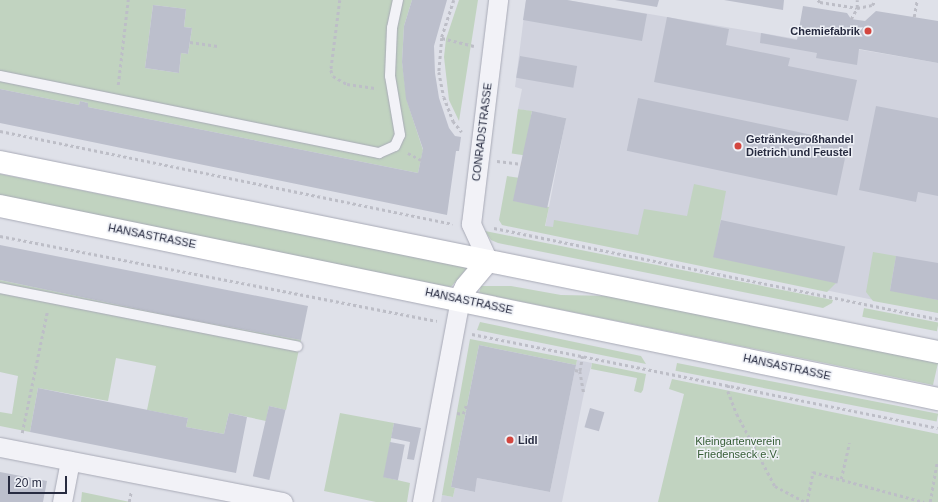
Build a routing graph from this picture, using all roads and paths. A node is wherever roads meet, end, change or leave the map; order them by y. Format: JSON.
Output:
{"nodes":[{"id":1,"x":128,"y":0,"type":"edge"},
{"id":2,"x":340,"y":0,"type":"edge"},
{"id":3,"x":398,"y":0,"type":"edge"},
{"id":4,"x":454,"y":0,"type":"edge"},
{"id":5,"x":498,"y":0,"type":"edge"},
{"id":6,"x":818,"y":0,"type":"edge"},
{"id":7,"x":857,"y":0,"type":"edge"},
{"id":8,"x":876,"y":0,"type":"edge"},
{"id":9,"x":917,"y":0,"type":"edge"},
{"id":10,"x":857,"y":8,"type":"junction"},
{"id":11,"x":914,"y":18,"type":"dead end"},
{"id":12,"x":851,"y":19,"type":"dead end"},
{"id":13,"x":442,"y":38,"type":"junction"},
{"id":14,"x":190,"y":42,"type":"dead end"},
{"id":15,"x":218,"y":46,"type":"dead end"},
{"id":16,"x":492,"y":50,"type":"junction"},
{"id":17,"x":0,"y":76,"type":"edge"},
{"id":18,"x":393,"y":90,"type":"junction"},
{"id":19,"x":116,"y":100,"type":"junction"},
{"id":20,"x":0,"y":131,"type":"edge"},
{"id":21,"x":481,"y":139,"type":"junction"},
{"id":22,"x":0,"y":162,"type":"edge"},
{"id":23,"x":514,"y":163,"type":"dead end"},
{"id":24,"x":522,"y":164,"type":"dead end"},
{"id":25,"x":0,"y":206,"type":"edge"},
{"id":26,"x":471,"y":224,"type":"junction"},
{"id":27,"x":0,"y":236,"type":"edge"},
{"id":28,"x":488,"y":261,"type":"junction"},
{"id":29,"x":0,"y":288,"type":"edge"},
{"id":30,"x":50,"y":298,"type":"junction"},
{"id":31,"x":460,"y":299,"type":"junction"},
{"id":32,"x":938,"y":319,"type":"edge"},
{"id":33,"x":454,"y":330,"type":"junction"},
{"id":34,"x":297,"y":346,"type":"dead end"},
{"id":35,"x":938,"y":352,"type":"edge"},
{"id":36,"x":583,"y":356,"type":"junction"},
{"id":37,"x":575,"y":370,"type":"dead end"},
{"id":38,"x":580,"y":371,"type":"junction"},
{"id":39,"x":730,"y":385,"type":"junction"},
{"id":40,"x":584,"y":393,"type":"dead end"},
{"id":41,"x":938,"y":399,"type":"edge"},
{"id":42,"x":467,"y":402,"type":"dead end"},
{"id":43,"x":458,"y":413,"type":"dead end"},
{"id":44,"x":938,"y":428,"type":"edge"},
{"id":45,"x":723,"y":438,"type":"dead end"},
{"id":46,"x":849,"y":443,"type":"dead end"},
{"id":47,"x":754,"y":444,"type":"junction"},
{"id":48,"x":9,"y":449,"type":"edge"},
{"id":49,"x":70,"y":461,"type":"junction"},
{"id":50,"x":937,"y":462,"type":"dead end"},
{"id":51,"x":841,"y":479,"type":"junction"},
{"id":52,"x":62,"y":502,"type":"edge"},
{"id":53,"x":283,"y":502,"type":"edge"},
{"id":54,"x":422,"y":502,"type":"edge"},
{"id":55,"x":806,"y":502,"type":"edge"},
{"id":56,"x":924,"y":502,"type":"edge"},
{"id":57,"x":930,"y":502,"type":"edge"}],
"edges":[{"from":1,"to":19,"type":"path"},
{"from":2,"to":18,"type":"path"},
{"from":3,"to":18,"type":"lane"},
{"from":4,"to":13,"type":"path"},
{"from":5,"to":16,"type":"street","name":"CONRADSTRASSE"},
{"from":6,"to":10,"type":"path"},
{"from":7,"to":10,"type":"path"},
{"from":8,"to":10,"type":"path"},
{"from":9,"to":11,"type":"path"},
{"from":10,"to":12,"type":"path"},
{"from":13,"to":16,"type":"path"},
{"from":13,"to":21,"type":"path"},
{"from":14,"to":15,"type":"path"},
{"from":16,"to":21,"type":"street","name":"CONRADSTRASSE"},
{"from":17,"to":19,"type":"lane"},
{"from":18,"to":19,"type":"lane"},
{"from":20,"to":26,"type":"path"},
{"from":21,"to":26,"type":"street","name":"CONRADSTRASSE"},
{"from":22,"to":28,"type":"main road"},
{"from":23,"to":24,"type":"path"},
{"from":25,"to":31,"type":"main road","name":"HANSASTRASSE"},
{"from":26,"to":28,"type":"street"},
{"from":26,"to":32,"type":"path"},
{"from":27,"to":33,"type":"path"},
{"from":28,"to":31,"type":"main road"},
{"from":28,"to":35,"type":"main road"},
{"from":29,"to":30,"type":"lane"},
{"from":30,"to":34,"type":"lane"},
{"from":30,"to":48,"type":"path"},
{"from":31,"to":33,"type":"street"},
{"from":31,"to":41,"type":"main road","name":"HANSASTRASSE"},
{"from":33,"to":36,"type":"path"},
{"from":33,"to":54,"type":"street"},
{"from":36,"to":38,"type":"path"},
{"from":36,"to":39,"type":"path"},
{"from":37,"to":38,"type":"path"},
{"from":38,"to":40,"type":"path"},
{"from":39,"to":44,"type":"path"},
{"from":39,"to":47,"type":"path"},
{"from":42,"to":43,"type":"path"},
{"from":45,"to":47,"type":"path"},
{"from":46,"to":51,"type":"path"},
{"from":47,"to":55,"type":"path"},
{"from":48,"to":49,"type":"street"},
{"from":49,"to":52,"type":"street"},
{"from":49,"to":53,"type":"street"},
{"from":50,"to":57,"type":"path"},
{"from":51,"to":55,"type":"path"},
{"from":51,"to":56,"type":"path"}]}
